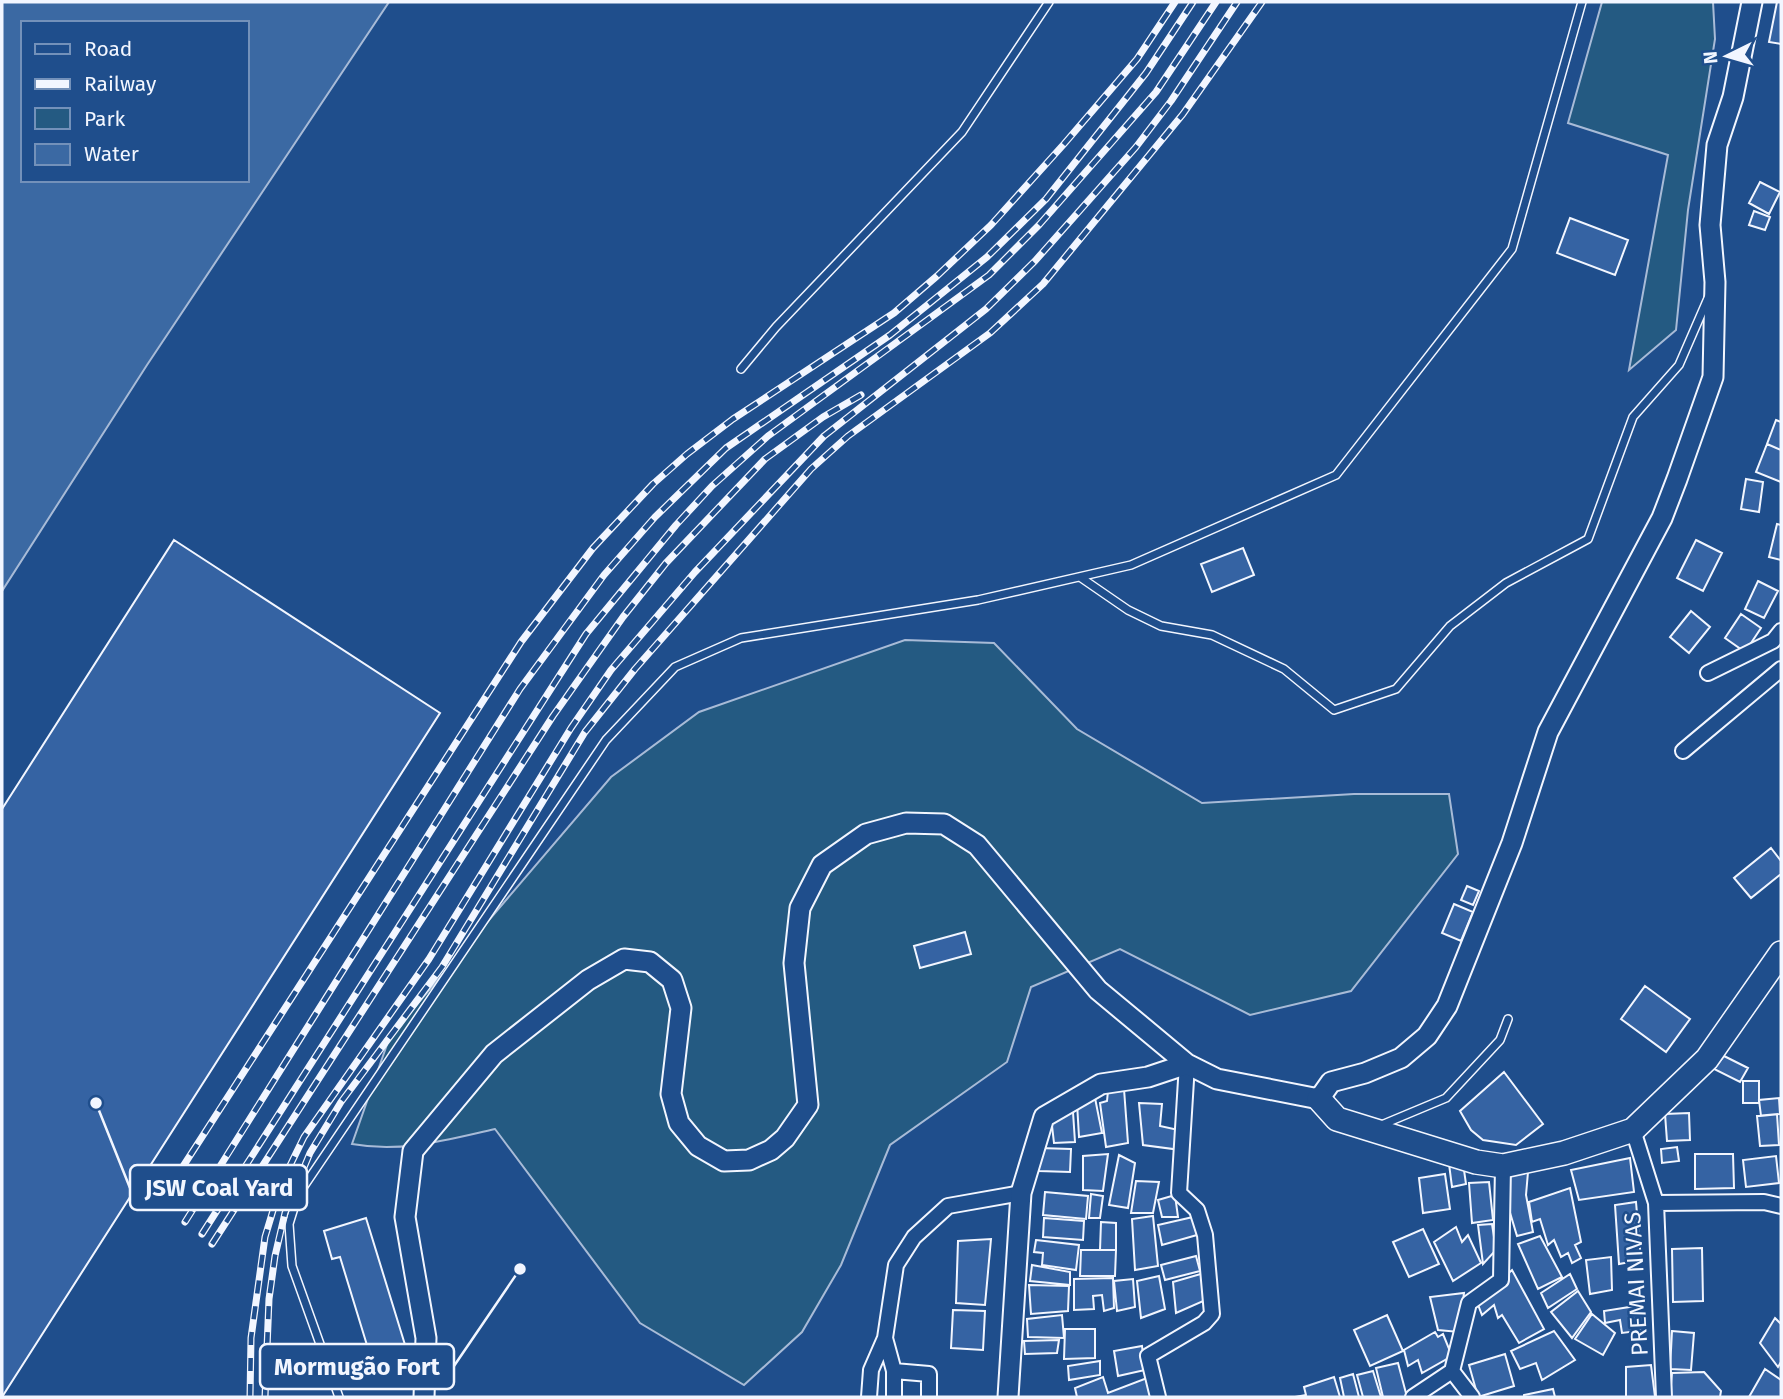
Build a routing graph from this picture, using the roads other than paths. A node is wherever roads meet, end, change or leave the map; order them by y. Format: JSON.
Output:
{"nodes":[{"id":1,"x":1049,"y":2,"type":"edge"},
{"id":2,"x":1582,"y":2,"type":"edge"},
{"id":3,"x":1752,"y":2,"type":"edge"},
{"id":4,"x":1715,"y":282,"type":"junction"},
{"id":5,"x":741,"y":369,"type":"dead end"},
{"id":6,"x":1080,"y":577,"type":"junction"},
{"id":7,"x":1781,"y":631,"type":"edge"},
{"id":8,"x":1781,"y":669,"type":"edge"},
{"id":9,"x":1708,"y":673,"type":"dead end"},
{"id":10,"x":1683,"y":751,"type":"dead end"},
{"id":11,"x":1781,"y":953,"type":"edge"},
{"id":12,"x":1508,"y":1019,"type":"dead end"},
{"id":13,"x":1187,"y":1064,"type":"junction"},
{"id":14,"x":1319,"y":1099,"type":"junction"},
{"id":15,"x":1371,"y":1129,"type":"junction"},
{"id":16,"x":1633,"y":1130,"type":"junction"},
{"id":17,"x":1503,"y":1166,"type":"junction"},
{"id":18,"x":1021,"y":1193,"type":"junction"},
{"id":19,"x":1656,"y":1203,"type":"junction"},
{"id":20,"x":1781,"y":1206,"type":"edge"},
{"id":21,"x":886,"y":1338,"type":"junction"},
{"id":22,"x":894,"y":1371,"type":"junction"},
{"id":23,"x":1452,"y":1371,"type":"junction"},
{"id":24,"x":339,"y":1397,"type":"edge"},
{"id":25,"x":424,"y":1397,"type":"edge"},
{"id":26,"x":869,"y":1397,"type":"edge"},
{"id":27,"x":894,"y":1397,"type":"edge"},
{"id":28,"x":929,"y":1397,"type":"edge"},
{"id":29,"x":1008,"y":1397,"type":"edge"},
{"id":30,"x":1158,"y":1397,"type":"edge"},
{"id":31,"x":1413,"y":1397,"type":"edge"},
{"id":32,"x":1472,"y":1397,"type":"edge"},
{"id":33,"x":1664,"y":1397,"type":"edge"}],
"edges":[{"from":1,"to":5,"type":"lane"},
{"from":2,"to":6,"type":"lane"},
{"from":3,"to":4,"type":"street"},
{"from":4,"to":6,"type":"lane"},
{"from":4,"to":14,"type":"street"},
{"from":6,"to":24,"type":"lane"},
{"from":7,"to":9,"type":"street"},
{"from":8,"to":10,"type":"street"},
{"from":11,"to":16,"type":"main road"},
{"from":12,"to":15,"type":"lane"},
{"from":13,"to":14,"type":"street"},
{"from":13,"to":18,"type":"street"},
{"from":13,"to":25,"type":"street"},
{"from":13,"to":30,"type":"street"},
{"from":14,"to":15,"type":"main road"},
{"from":15,"to":17,"type":"main road"},
{"from":16,"to":17,"type":"main road"},
{"from":16,"to":19,"type":"street","name":"PREMAI NIVAS"},
{"from":17,"to":23,"type":"street"},
{"from":18,"to":21,"type":"street"},
{"from":18,"to":29,"type":"street"},
{"from":19,"to":20,"type":"street"},
{"from":19,"to":33,"type":"street","name":"PREMAI NIVAS"},
{"from":21,"to":22,"type":"street"},
{"from":21,"to":26,"type":"street"},
{"from":22,"to":27,"type":"street"},
{"from":22,"to":28,"type":"street"},
{"from":23,"to":31,"type":"street"},
{"from":23,"to":32,"type":"street"}]}
